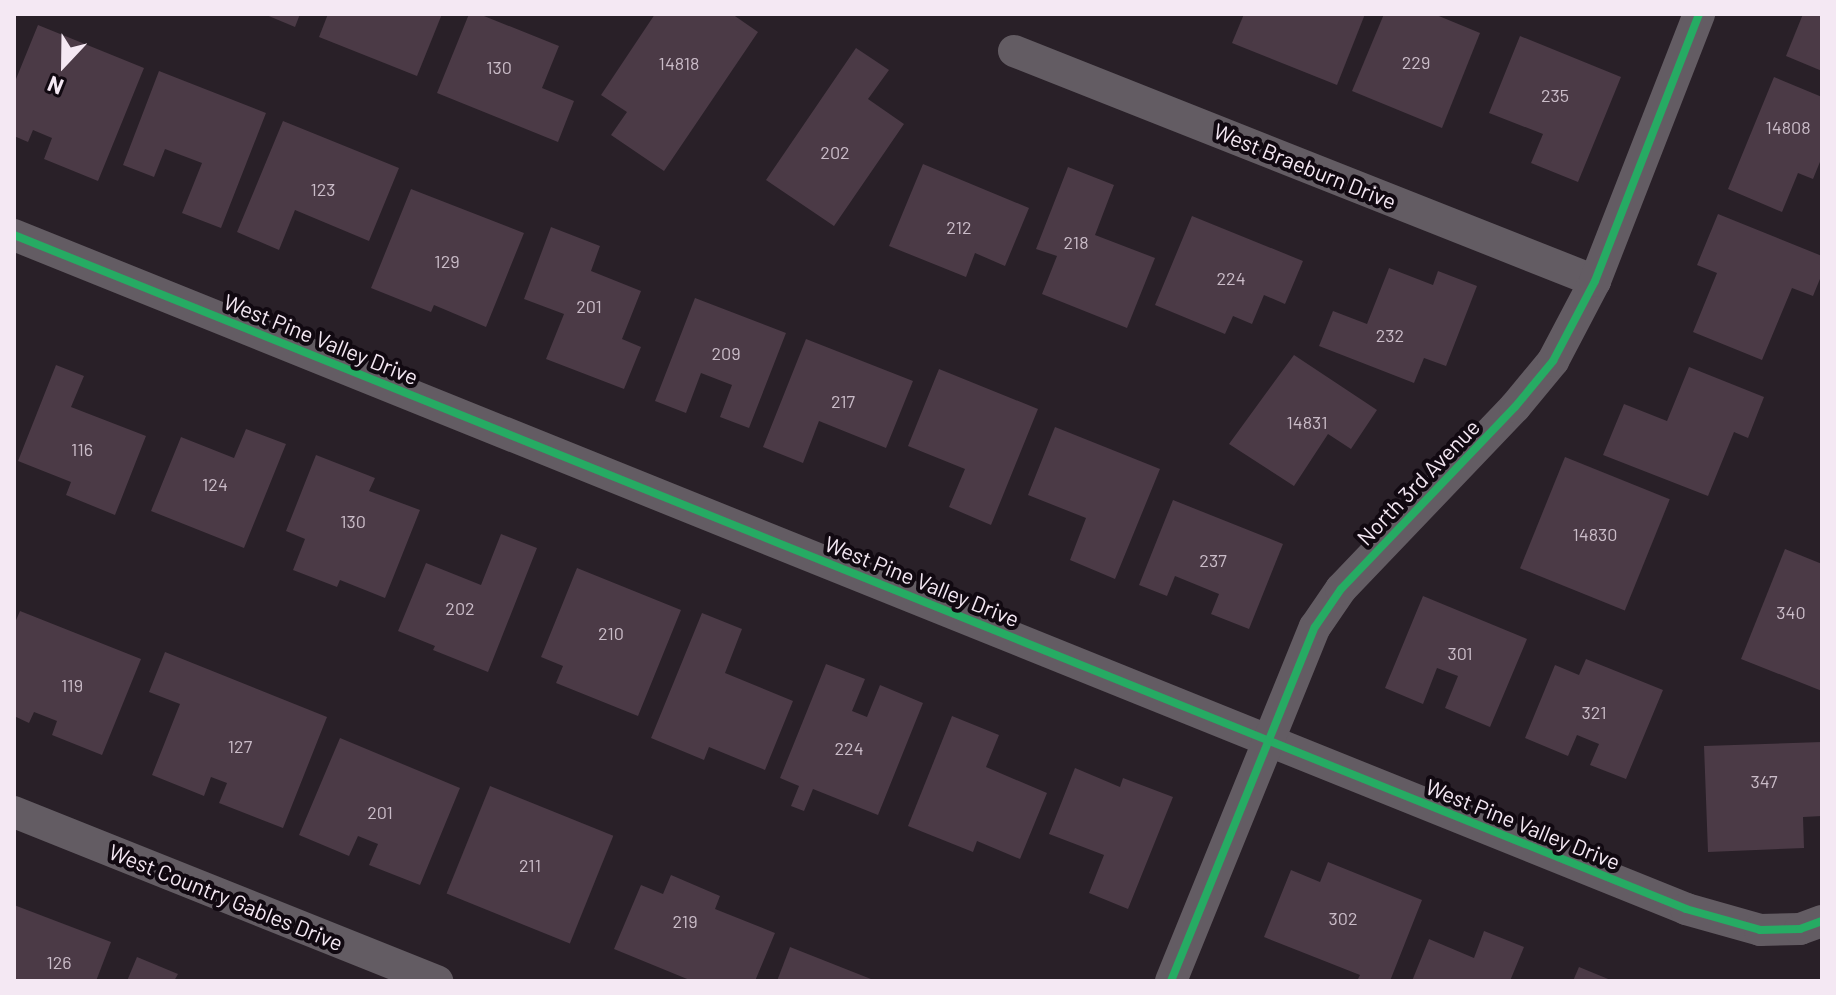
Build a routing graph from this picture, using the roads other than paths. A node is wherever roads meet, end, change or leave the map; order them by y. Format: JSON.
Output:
{"nodes":[{"id":1,"x":1699,"y":14,"type":"edge"},
{"id":2,"x":1014,"y":51,"type":"dead end"},
{"id":3,"x":14,"y":235,"type":"edge"},
{"id":4,"x":1595,"y":281,"type":"junction"},
{"id":5,"x":1268,"y":741,"type":"junction"},
{"id":6,"x":14,"y":812,"type":"edge"},
{"id":7,"x":1822,"y":921,"type":"edge"},
{"id":8,"x":437,"y":981,"type":"edge"},
{"id":9,"x":1171,"y":981,"type":"edge"}],
"edges":[{"from":1,"to":4,"type":"street","name":"North 3rd Avenue"},
{"from":2,"to":4,"type":"street","name":"West Braeburn Drive"},
{"from":3,"to":5,"type":"street","name":"West Pine Valley Drive"},
{"from":4,"to":5,"type":"street","name":"North 3rd Avenue"},
{"from":5,"to":7,"type":"street","name":"West Pine Valley Drive"},
{"from":5,"to":9,"type":"street","name":"North 3rd Avenue"},
{"from":6,"to":8,"type":"street","name":"West Country Gables Drive"}]}
